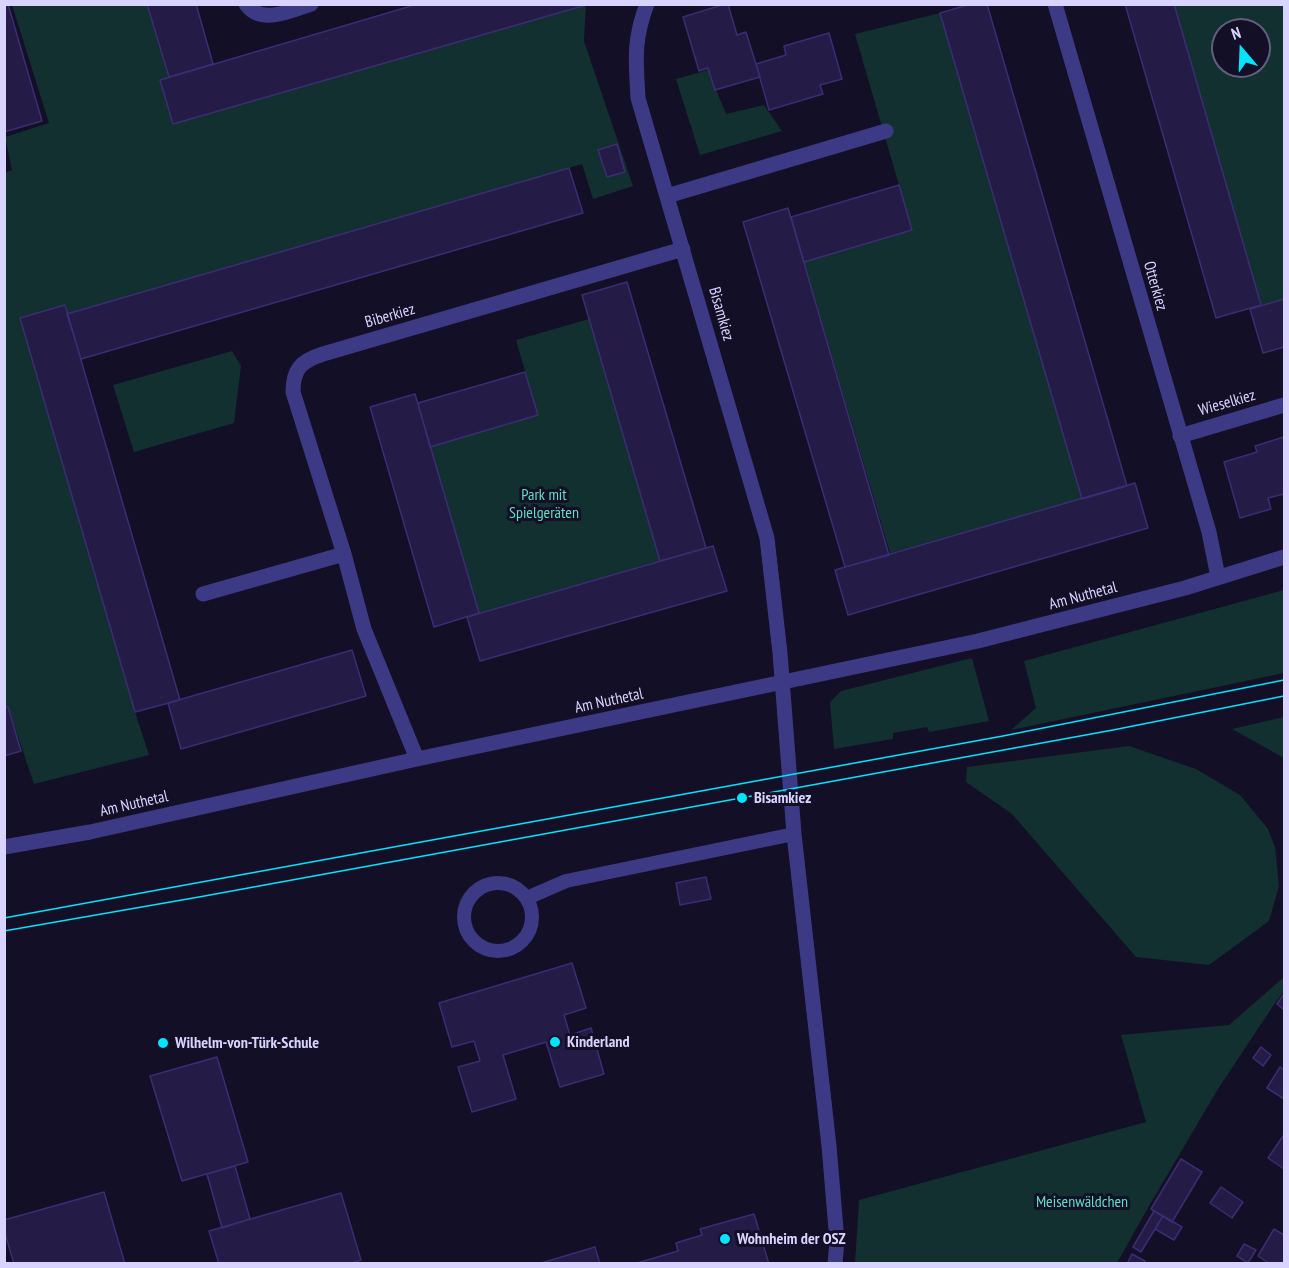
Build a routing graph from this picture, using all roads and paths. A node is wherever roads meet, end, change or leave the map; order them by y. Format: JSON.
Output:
{"nodes":[{"id":1,"x":246,"y":4,"type":"edge"},
{"id":2,"x":311,"y":4,"type":"edge"},
{"id":3,"x":647,"y":4,"type":"edge"},
{"id":4,"x":1055,"y":4,"type":"edge"},
{"id":5,"x":886,"y":131,"type":"dead end"},
{"id":6,"x":667,"y":196,"type":"junction"},
{"id":7,"x":683,"y":249,"type":"junction"},
{"id":8,"x":1284,"y":405,"type":"edge"},
{"id":9,"x":1180,"y":436,"type":"junction"},
{"id":10,"x":344,"y":554,"type":"junction"},
{"id":11,"x":1284,"y":557,"type":"edge"},
{"id":12,"x":1218,"y":577,"type":"junction"},
{"id":13,"x":203,"y":594,"type":"dead end"},
{"id":14,"x":782,"y":682,"type":"junction"},
{"id":15,"x":417,"y":759,"type":"junction"},
{"id":16,"x":794,"y":834,"type":"junction"},
{"id":17,"x":4,"y":847,"type":"edge"},
{"id":18,"x":527,"y":898,"type":"junction"},
{"id":19,"x":835,"y":1263,"type":"edge"}],
"edges":[{"from":1,"to":2,"type":"street"},
{"from":3,"to":6,"type":"street","name":"Bisamkiez"},
{"from":4,"to":9,"type":"street","name":"Otterkiez"},
{"from":5,"to":6,"type":"street"},
{"from":6,"to":7,"type":"street","name":"Bisamkiez"},
{"from":7,"to":10,"type":"street","name":"Biberkiez"},
{"from":7,"to":14,"type":"street","name":"Bisamkiez"},
{"from":8,"to":9,"type":"street","name":"Wieselkiez"},
{"from":9,"to":12,"type":"street","name":"Otterkiez"},
{"from":10,"to":13,"type":"street"},
{"from":10,"to":15,"type":"street","name":"Biberkiez"},
{"from":11,"to":12,"type":"street"},
{"from":12,"to":14,"type":"street","name":"Am Nuthetal"},
{"from":14,"to":15,"type":"street","name":"Am Nuthetal"},
{"from":14,"to":16,"type":"street","name":"Bisamkiez"},
{"from":15,"to":17,"type":"street","name":"Am Nuthetal"},
{"from":16,"to":18,"type":"lane"},
{"from":16,"to":19,"type":"street","name":"Bisamkiez"},
{"from":18,"to":18,"type":"lane"}]}
